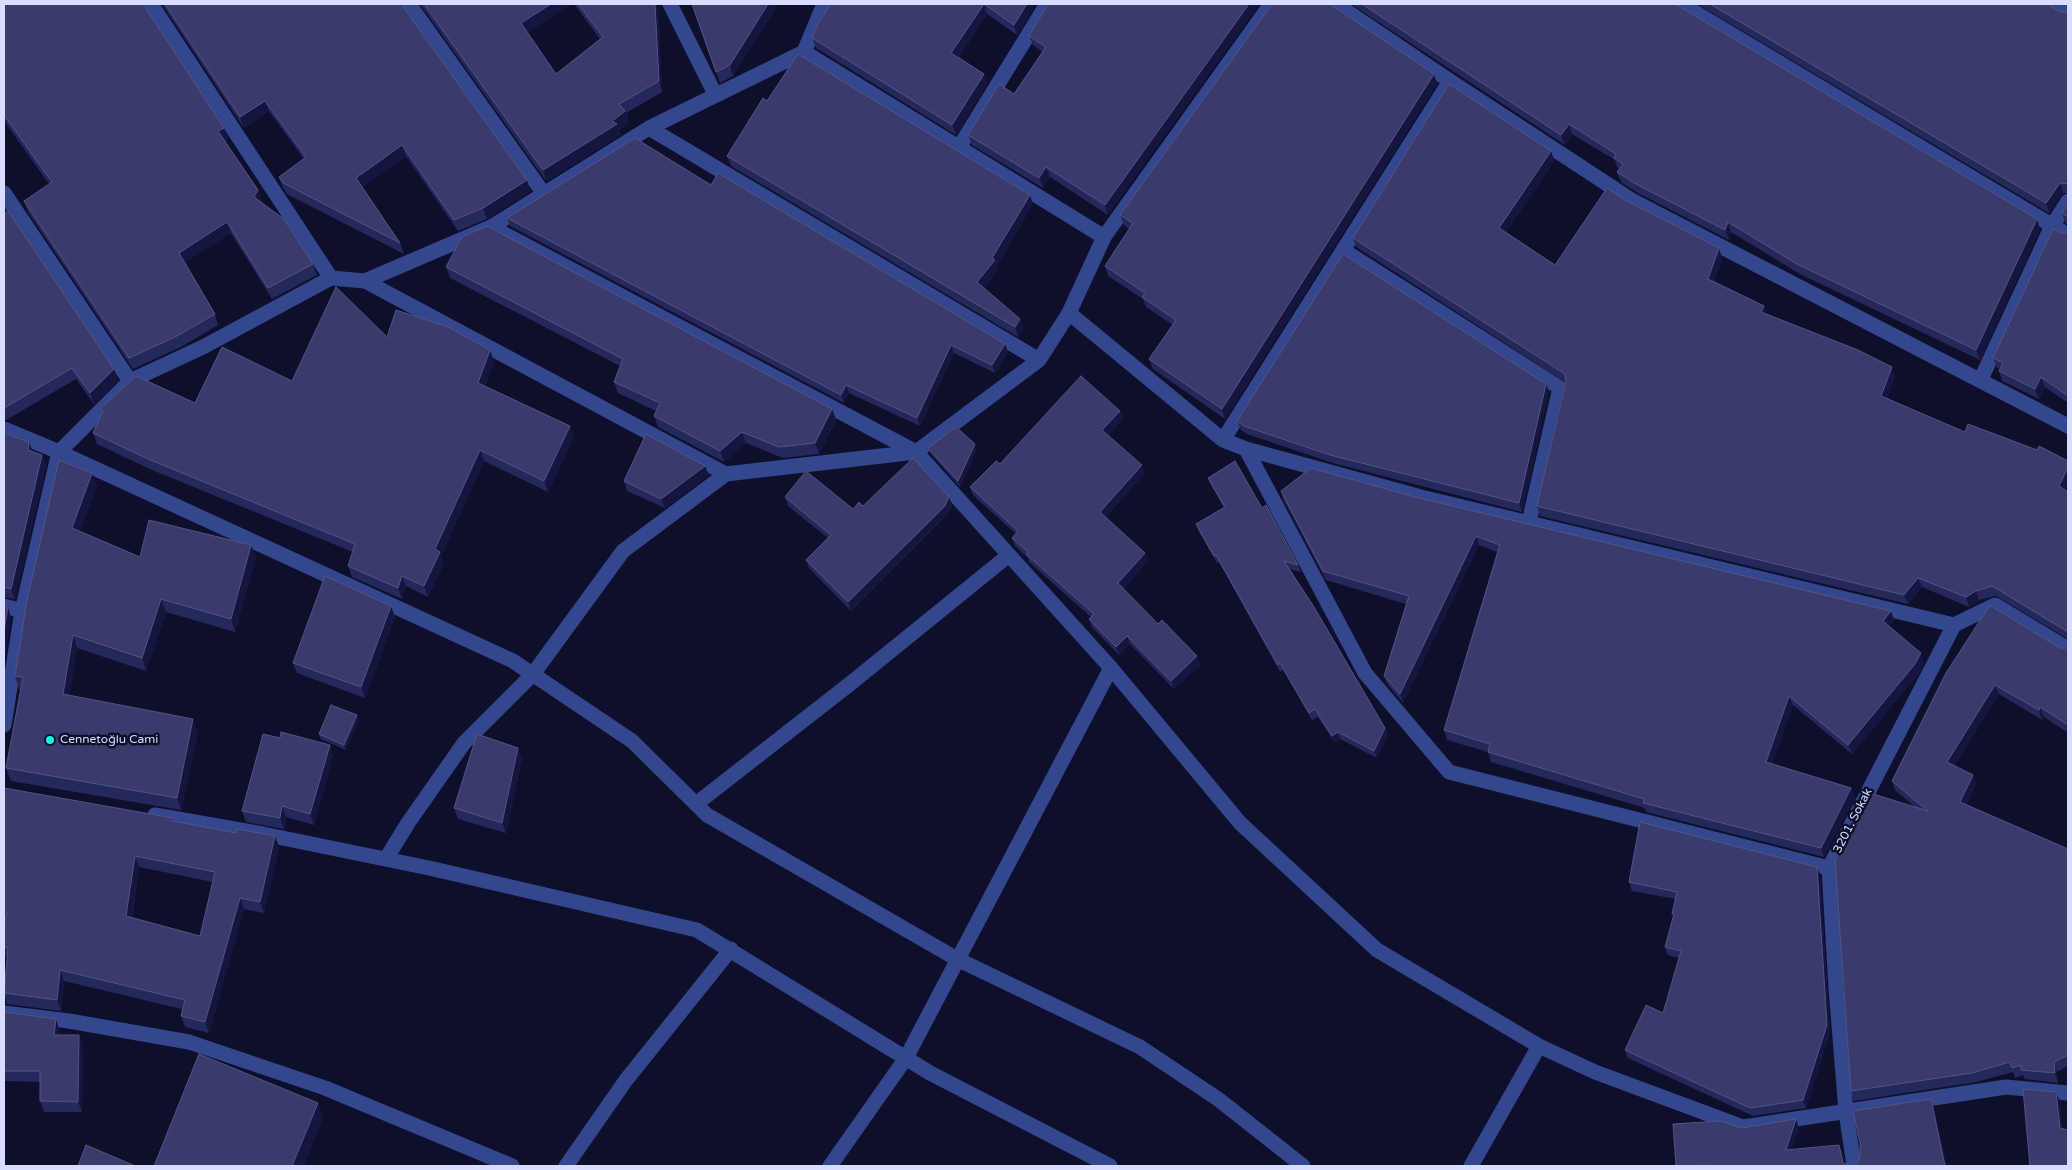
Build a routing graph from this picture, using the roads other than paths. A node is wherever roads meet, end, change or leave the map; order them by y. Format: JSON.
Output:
{"nodes":[{"id":1,"x":151,"y":4,"type":"edge"},
{"id":2,"x":409,"y":4,"type":"edge"},
{"id":3,"x":670,"y":4,"type":"edge"},
{"id":4,"x":824,"y":4,"type":"edge"},
{"id":5,"x":1048,"y":4,"type":"edge"},
{"id":6,"x":1271,"y":4,"type":"edge"},
{"id":7,"x":1336,"y":4,"type":"edge"},
{"id":8,"x":1681,"y":4,"type":"edge"},
{"id":9,"x":2051,"y":4,"type":"edge"},
{"id":10,"x":2068,"y":14,"type":"edge"},
{"id":11,"x":804,"y":52,"type":"junction"},
{"id":12,"x":1450,"y":81,"type":"junction"},
{"id":13,"x":715,"y":94,"type":"junction"},
{"id":14,"x":650,"y":128,"type":"junction"},
{"id":15,"x":960,"y":146,"type":"junction"},
{"id":16,"x":4,"y":193,"type":"edge"},
{"id":17,"x":544,"y":194,"type":"junction"},
{"id":18,"x":2068,"y":201,"type":"edge"},
{"id":19,"x":2052,"y":226,"type":"junction"},
{"id":20,"x":491,"y":227,"type":"junction"},
{"id":21,"x":2068,"y":235,"type":"edge"},
{"id":22,"x":1104,"y":237,"type":"junction"},
{"id":23,"x":1343,"y":250,"type":"junction"},
{"id":24,"x":331,"y":278,"type":"junction"},
{"id":25,"x":366,"y":281,"type":"junction"},
{"id":26,"x":1069,"y":313,"type":"junction"},
{"id":27,"x":1039,"y":360,"type":"junction"},
{"id":28,"x":1980,"y":379,"type":"junction"},
{"id":29,"x":130,"y":381,"type":"junction"},
{"id":30,"x":2068,"y":426,"type":"edge"},
{"id":31,"x":4,"y":429,"type":"edge"},
{"id":32,"x":1223,"y":440,"type":"junction"},
{"id":33,"x":1246,"y":449,"type":"junction"},
{"id":34,"x":59,"y":452,"type":"junction"},
{"id":35,"x":916,"y":452,"type":"junction"},
{"id":36,"x":726,"y":474,"type":"junction"},
{"id":37,"x":1529,"y":522,"type":"junction"},
{"id":38,"x":1009,"y":555,"type":"junction"},
{"id":39,"x":4,"y":606,"type":"edge"},
{"id":40,"x":22,"y":610,"type":"junction"},
{"id":41,"x":1954,"y":625,"type":"junction"},
{"id":42,"x":2068,"y":649,"type":"edge"},
{"id":43,"x":1111,"y":668,"type":"junction"},
{"id":44,"x":533,"y":674,"type":"junction"},
{"id":45,"x":4,"y":725,"type":"edge"},
{"id":46,"x":696,"y":804,"type":"junction"},
{"id":47,"x":138,"y":812,"type":"edge"},
{"id":48,"x":386,"y":859,"type":"junction"},
{"id":49,"x":1829,"y":868,"type":"junction"},
{"id":50,"x":731,"y":949,"type":"junction"},
{"id":51,"x":957,"y":959,"type":"junction"},
{"id":52,"x":4,"y":1013,"type":"edge"},
{"id":53,"x":1539,"y":1046,"type":"junction"},
{"id":54,"x":906,"y":1058,"type":"junction"},
{"id":55,"x":2068,"y":1093,"type":"edge"},
{"id":56,"x":1846,"y":1112,"type":"junction"},
{"id":57,"x":512,"y":1166,"type":"edge"},
{"id":58,"x":566,"y":1166,"type":"edge"},
{"id":59,"x":830,"y":1166,"type":"edge"},
{"id":60,"x":1110,"y":1166,"type":"edge"},
{"id":61,"x":1303,"y":1166,"type":"edge"},
{"id":62,"x":1471,"y":1166,"type":"edge"},
{"id":63,"x":1854,"y":1166,"type":"edge"}],
"edges":[{"from":1,"to":24,"type":"street"},
{"from":2,"to":17,"type":"street"},
{"from":3,"to":13,"type":"street"},
{"from":4,"to":11,"type":"street"},
{"from":5,"to":15,"type":"street"},
{"from":6,"to":22,"type":"street"},
{"from":7,"to":12,"type":"street"},
{"from":8,"to":19,"type":"street"},
{"from":9,"to":10,"type":"street"},
{"from":11,"to":13,"type":"street"},
{"from":11,"to":15,"type":"street"},
{"from":12,"to":23,"type":"street"},
{"from":12,"to":28,"type":"street"},
{"from":13,"to":14,"type":"street"},
{"from":14,"to":17,"type":"street"},
{"from":14,"to":27,"type":"street"},
{"from":15,"to":22,"type":"street"},
{"from":16,"to":29,"type":"street"},
{"from":17,"to":20,"type":"street"},
{"from":18,"to":19,"type":"street"},
{"from":19,"to":21,"type":"street"},
{"from":19,"to":28,"type":"street"},
{"from":20,"to":25,"type":"street"},
{"from":20,"to":35,"type":"street"},
{"from":22,"to":26,"type":"street"},
{"from":23,"to":32,"type":"street"},
{"from":23,"to":37,"type":"street"},
{"from":24,"to":25,"type":"street"},
{"from":24,"to":29,"type":"street"},
{"from":25,"to":36,"type":"street"},
{"from":26,"to":27,"type":"street"},
{"from":26,"to":32,"type":"street"},
{"from":27,"to":35,"type":"street"},
{"from":28,"to":30,"type":"street"},
{"from":29,"to":34,"type":"street"},
{"from":31,"to":34,"type":"street"},
{"from":32,"to":33,"type":"street"},
{"from":33,"to":37,"type":"street"},
{"from":33,"to":49,"type":"street"},
{"from":34,"to":40,"type":"street"},
{"from":34,"to":44,"type":"street"},
{"from":35,"to":36,"type":"street"},
{"from":35,"to":38,"type":"street"},
{"from":36,"to":44,"type":"street"},
{"from":37,"to":41,"type":"street"},
{"from":38,"to":43,"type":"street"},
{"from":38,"to":46,"type":"street"},
{"from":39,"to":40,"type":"street"},
{"from":40,"to":45,"type":"street"},
{"from":41,"to":42,"type":"street"},
{"from":41,"to":49,"type":"street","name":"3201. Sokak"},
{"from":43,"to":51,"type":"street"},
{"from":43,"to":53,"type":"street"},
{"from":44,"to":46,"type":"street"},
{"from":44,"to":48,"type":"street"},
{"from":46,"to":51,"type":"street"},
{"from":47,"to":48,"type":"street"},
{"from":48,"to":50,"type":"street"},
{"from":49,"to":56,"type":"street","name":"3201. Sokak"},
{"from":50,"to":54,"type":"street"},
{"from":50,"to":58,"type":"street"},
{"from":51,"to":54,"type":"street"},
{"from":51,"to":61,"type":"street"},
{"from":52,"to":57,"type":"street"},
{"from":53,"to":56,"type":"street"},
{"from":53,"to":62,"type":"street"},
{"from":54,"to":59,"type":"street"},
{"from":54,"to":60,"type":"street"},
{"from":55,"to":56,"type":"street"},
{"from":56,"to":63,"type":"street","name":"3201. Sokak"}]}
